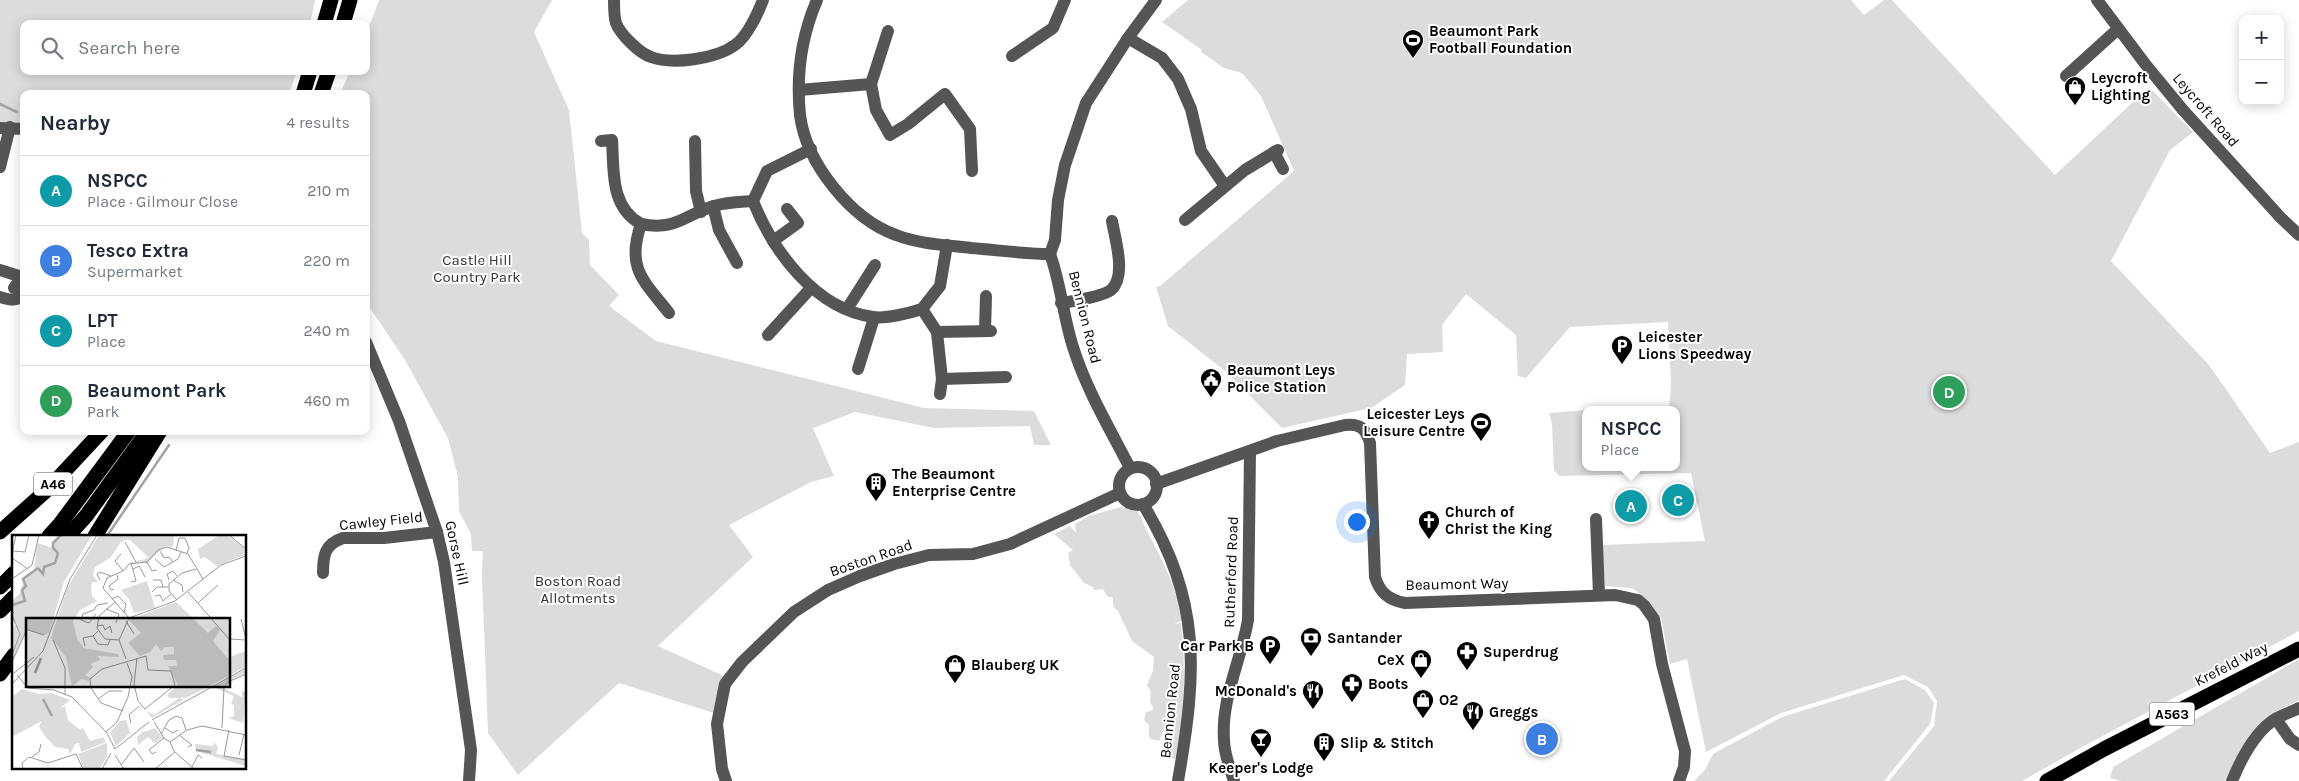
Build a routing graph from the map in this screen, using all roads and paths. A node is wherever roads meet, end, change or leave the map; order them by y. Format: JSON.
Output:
{"nodes":[{"id":1,"x":331,"y":0,"type":"edge"},
{"id":2,"x":350,"y":0,"type":"edge"},
{"id":3,"x":614,"y":0,"type":"edge"},
{"id":4,"x":763,"y":0,"type":"edge"},
{"id":5,"x":817,"y":0,"type":"edge"},
{"id":6,"x":1065,"y":0,"type":"edge"},
{"id":7,"x":1156,"y":0,"type":"edge"},
{"id":8,"x":2097,"y":0,"type":"edge"},
{"id":9,"x":325,"y":20,"type":"edge"},
{"id":10,"x":344,"y":20,"type":"edge"},
{"id":11,"x":2118,"y":28,"type":"junction"},
{"id":12,"x":888,"y":31,"type":"dead end"},
{"id":13,"x":1128,"y":38,"type":"junction"},
{"id":14,"x":1012,"y":56,"type":"dead end"},
{"id":15,"x":309,"y":75,"type":"edge"},
{"id":16,"x":328,"y":75,"type":"edge"},
{"id":17,"x":2066,"y":76,"type":"dead end"},
{"id":18,"x":946,"y":80,"type":"dead end"},
{"id":19,"x":870,"y":84,"type":"junction"},
{"id":20,"x":304,"y":90,"type":"edge"},
{"id":21,"x":322,"y":90,"type":"edge"},
{"id":22,"x":799,"y":90,"type":"junction"},
{"id":23,"x":945,"y":94,"type":"junction"},
{"id":24,"x":5,"y":128,"type":"edge"},
{"id":25,"x":20,"y":129,"type":"edge"},
{"id":26,"x":601,"y":141,"type":"dead end"},
{"id":27,"x":695,"y":141,"type":"dead end"},
{"id":28,"x":811,"y":149,"type":"junction"},
{"id":29,"x":0,"y":167,"type":"edge"},
{"id":30,"x":1283,"y":169,"type":"dead end"},
{"id":31,"x":972,"y":171,"type":"dead end"},
{"id":32,"x":1225,"y":186,"type":"junction"},
{"id":33,"x":753,"y":201,"type":"junction"},
{"id":34,"x":714,"y":206,"type":"junction"},
{"id":35,"x":787,"y":209,"type":"dead end"},
{"id":36,"x":701,"y":212,"type":"junction"},
{"id":37,"x":1185,"y":220,"type":"dead end"},
{"id":38,"x":1112,"y":221,"type":"dead end"},
{"id":39,"x":641,"y":224,"type":"junction"},
{"id":40,"x":2299,"y":235,"type":"edge"},
{"id":41,"x":773,"y":241,"type":"junction"},
{"id":42,"x":947,"y":245,"type":"junction"},
{"id":43,"x":1050,"y":254,"type":"junction"},
{"id":44,"x":737,"y":263,"type":"dead end"},
{"id":45,"x":875,"y":265,"type":"dead end"},
{"id":46,"x":0,"y":270,"type":"edge"},
{"id":47,"x":20,"y":274,"type":"edge"},
{"id":48,"x":811,"y":288,"type":"junction"},
{"id":49,"x":986,"y":296,"type":"dead end"},
{"id":50,"x":0,"y":297,"type":"edge"},
{"id":51,"x":19,"y":298,"type":"edge"},
{"id":52,"x":1061,"y":303,"type":"junction"},
{"id":53,"x":847,"y":309,"type":"junction"},
{"id":54,"x":922,"y":309,"type":"junction"},
{"id":55,"x":669,"y":313,"type":"dead end"},
{"id":56,"x":874,"y":318,"type":"junction"},
{"id":57,"x":937,"y":332,"type":"junction"},
{"id":58,"x":768,"y":335,"type":"dead end"},
{"id":59,"x":370,"y":352,"type":"edge"},
{"id":60,"x":858,"y":369,"type":"dead end"},
{"id":61,"x":1006,"y":377,"type":"dead end"},
{"id":62,"x":942,"y":379,"type":"junction"},
{"id":63,"x":940,"y":394,"type":"dead end"},
{"id":64,"x":98,"y":435,"type":"edge"},
{"id":65,"x":126,"y":435,"type":"edge"},
{"id":66,"x":145,"y":435,"type":"edge"},
{"id":67,"x":158,"y":435,"type":"edge"},
{"id":68,"x":1250,"y":450,"type":"junction"},
{"id":69,"x":1130,"y":468,"type":"junction"},
{"id":70,"x":1156,"y":484,"type":"junction"},
{"id":71,"x":1120,"y":492,"type":"junction"},
{"id":72,"x":1143,"y":504,"type":"junction"},
{"id":73,"x":1596,"y":519,"type":"dead end"},
{"id":74,"x":0,"y":532,"type":"edge"},
{"id":75,"x":437,"y":532,"type":"junction"},
{"id":76,"x":50,"y":535,"type":"edge"},
{"id":77,"x":69,"y":535,"type":"edge"},
{"id":78,"x":96,"y":535,"type":"edge"},
{"id":79,"x":323,"y":573,"type":"dead end"},
{"id":80,"x":12,"y":575,"type":"edge"},
{"id":81,"x":0,"y":587,"type":"edge"},
{"id":82,"x":1599,"y":595,"type":"junction"},
{"id":83,"x":12,"y":598,"type":"edge"},
{"id":84,"x":0,"y":611,"type":"edge"},
{"id":85,"x":2299,"y":650,"type":"edge"},
{"id":86,"x":12,"y":658,"type":"edge"},
{"id":87,"x":0,"y":674,"type":"edge"},
{"id":88,"x":2299,"y":708,"type":"edge"},
{"id":89,"x":2276,"y":719,"type":"junction"},
{"id":90,"x":2299,"y":745,"type":"edge"},
{"id":91,"x":469,"y":781,"type":"edge"},
{"id":92,"x":726,"y":781,"type":"edge"},
{"id":93,"x":1178,"y":781,"type":"edge"},
{"id":94,"x":1234,"y":781,"type":"edge"},
{"id":95,"x":1679,"y":781,"type":"edge"},
{"id":96,"x":2047,"y":781,"type":"edge"},
{"id":97,"x":2232,"y":781,"type":"edge"}],
"edges":[{"from":1,"to":9,"type":"highway"},
{"from":2,"to":10,"type":"highway"},
{"from":3,"to":4,"type":"street"},
{"from":5,"to":22,"type":"street"},
{"from":6,"to":14,"type":"street"},
{"from":7,"to":13,"type":"street"},
{"from":8,"to":11,"type":"street","name":"Leycroft Road"},
{"from":11,"to":17,"type":"street"},
{"from":11,"to":40,"type":"street","name":"Leycroft Road"},
{"from":12,"to":19,"type":"street"},
{"from":13,"to":32,"type":"street"},
{"from":13,"to":43,"type":"street"},
{"from":15,"to":20,"type":"highway"},
{"from":16,"to":21,"type":"highway"},
{"from":18,"to":23,"type":"street"},
{"from":19,"to":22,"type":"street"},
{"from":19,"to":23,"type":"street"},
{"from":22,"to":28,"type":"street"},
{"from":23,"to":31,"type":"street"},
{"from":24,"to":25,"type":"street"},
{"from":24,"to":29,"type":"street"},
{"from":26,"to":39,"type":"street"},
{"from":27,"to":36,"type":"street"},
{"from":28,"to":33,"type":"street"},
{"from":28,"to":42,"type":"street"},
{"from":30,"to":32,"type":"street"},
{"from":32,"to":37,"type":"street"},
{"from":33,"to":34,"type":"street"},
{"from":33,"to":41,"type":"street"},
{"from":34,"to":36,"type":"street"},
{"from":34,"to":44,"type":"street"},
{"from":35,"to":41,"type":"street"},
{"from":36,"to":39,"type":"street"},
{"from":38,"to":52,"type":"street"},
{"from":39,"to":55,"type":"street"},
{"from":41,"to":48,"type":"street"},
{"from":42,"to":43,"type":"street"},
{"from":42,"to":54,"type":"street"},
{"from":43,"to":52,"type":"street","name":"Bennion Road"},
{"from":45,"to":53,"type":"street"},
{"from":46,"to":47,"type":"street"},
{"from":48,"to":53,"type":"street"},
{"from":48,"to":58,"type":"street"},
{"from":49,"to":57,"type":"street"},
{"from":50,"to":51,"type":"street"},
{"from":52,"to":69,"type":"street","name":"Bennion Road"},
{"from":53,"to":56,"type":"street"},
{"from":54,"to":56,"type":"street"},
{"from":54,"to":57,"type":"street"},
{"from":56,"to":60,"type":"street"},
{"from":57,"to":62,"type":"street"},
{"from":59,"to":75,"type":"street","name":"Gorse Hill"},
{"from":61,"to":62,"type":"street"},
{"from":62,"to":63,"type":"street"},
{"from":64,"to":74,"type":"highway","number":"A46"},
{"from":65,"to":76,"type":"highway","number":"A46"},
{"from":66,"to":77,"type":"highway"},
{"from":67,"to":78,"type":"highway"},
{"from":68,"to":70,"type":"street","name":"Beaumont Way"},
{"from":68,"to":82,"type":"street","name":"Beaumont Way"},
{"from":68,"to":94,"type":"street","name":"Rutherford Road"},
{"from":69,"to":70,"type":"street"},
{"from":69,"to":71,"type":"street"},
{"from":70,"to":72,"type":"street"},
{"from":71,"to":72,"type":"street"},
{"from":71,"to":92,"type":"street","name":"Boston Road"},
{"from":72,"to":93,"type":"street","name":"Bennion Road"},
{"from":73,"to":82,"type":"street"},
{"from":75,"to":79,"type":"street","name":"Cawley Field"},
{"from":75,"to":91,"type":"street","name":"Gorse Hill"},
{"from":80,"to":81,"type":"highway"},
{"from":82,"to":95,"type":"street","name":"Beaumont Way"},
{"from":83,"to":84,"type":"highway"},
{"from":85,"to":96,"type":"highway","name":"Krefeld Way","number":"A563"},
{"from":86,"to":87,"type":"highway"},
{"from":88,"to":89,"type":"street"},
{"from":89,"to":90,"type":"street"},
{"from":89,"to":97,"type":"street"}]}
